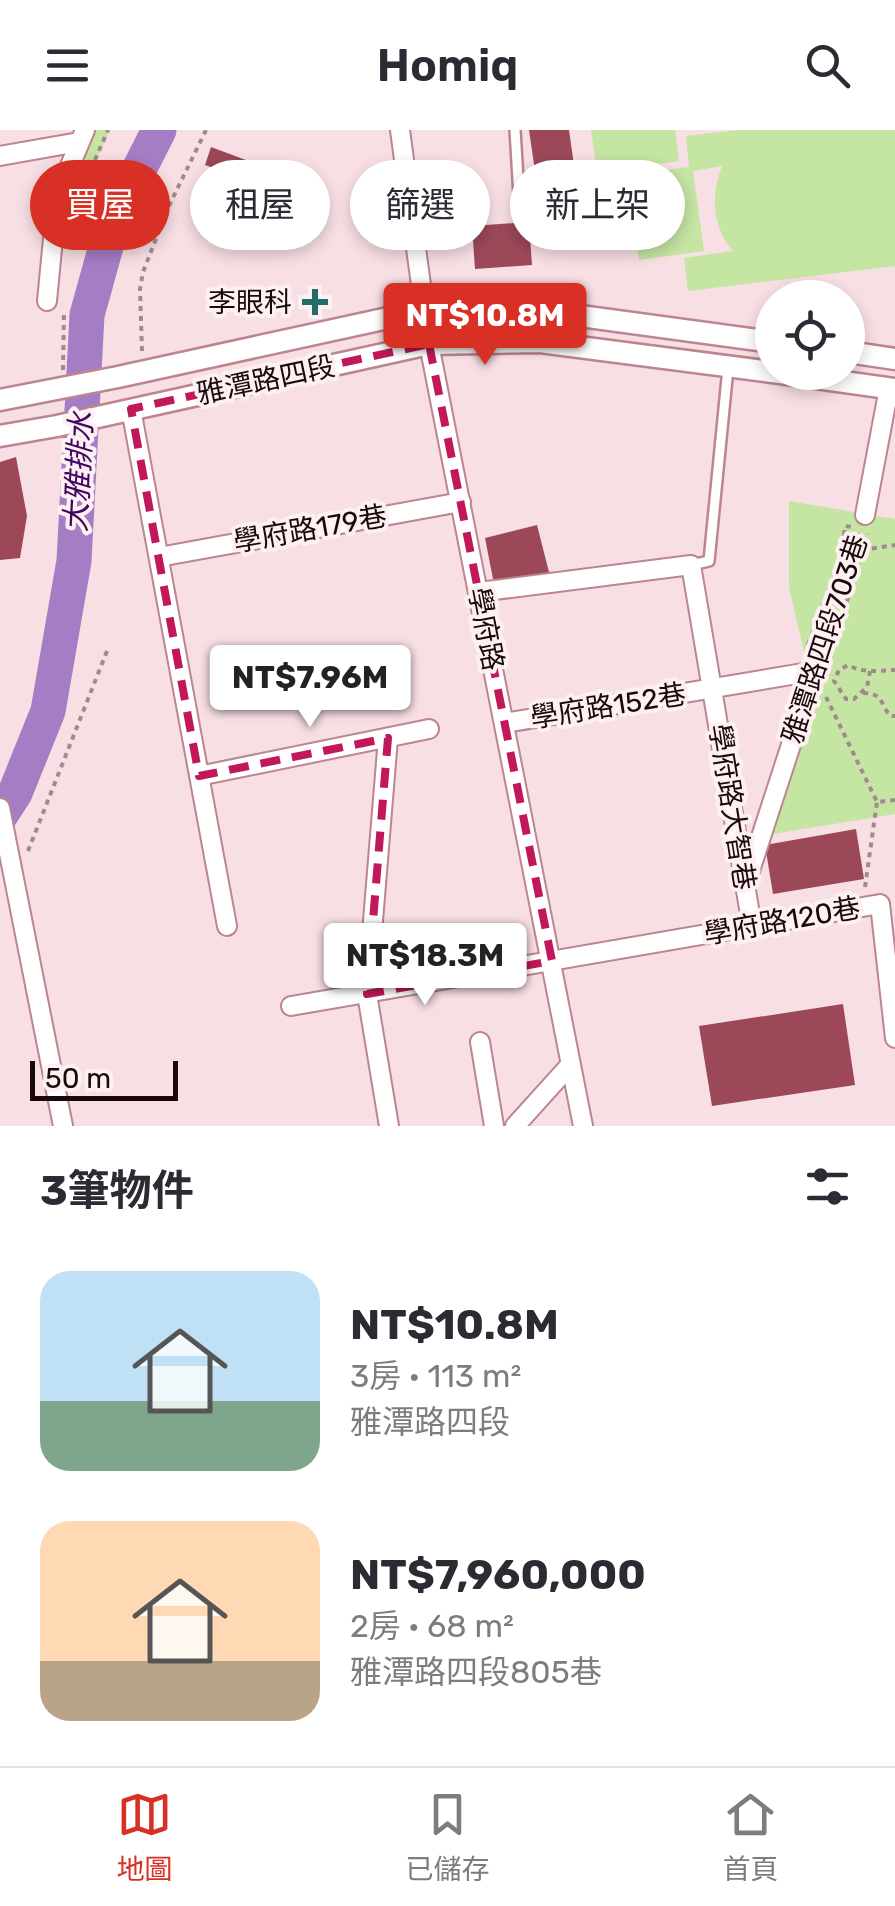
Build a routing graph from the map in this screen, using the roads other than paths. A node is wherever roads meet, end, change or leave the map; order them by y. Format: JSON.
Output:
{"nodes":[{"id":1,"x":400,"y":130,"type":"edge"},
{"id":2,"x":515,"y":130,"type":"edge"},
{"id":3,"x":82,"y":136,"type":"edge"},
{"id":4,"x":0,"y":156,"type":"edge"},
{"id":5,"x":517,"y":160,"type":"edge"},
{"id":6,"x":56,"y":300,"type":"road end"},
{"id":7,"x":425,"y":310,"type":"junction"},
{"id":8,"x":755,"y":340,"type":"edge"},
{"id":9,"x":430,"y":344,"type":"junction"},
{"id":10,"x":865,"y":355,"type":"edge"},
{"id":11,"x":895,"y":359,"type":"edge"},
{"id":12,"x":729,"y":366,"type":"junction"},
{"id":13,"x":755,"y":370,"type":"edge"},
{"id":14,"x":865,"y":384,"type":"edge"},
{"id":15,"x":892,"y":388,"type":"edge"},
{"id":16,"x":0,"y":400,"type":"edge"},
{"id":17,"x":125,"y":411,"type":"junction"},
{"id":18,"x":0,"y":436,"type":"edge"},
{"id":19,"x":460,"y":502,"type":"junction"},
{"id":20,"x":863,"y":522,"type":"road end"},
{"id":21,"x":159,"y":557,"type":"junction"},
{"id":22,"x":692,"y":565,"type":"junction"},
{"id":23,"x":478,"y":592,"type":"junction"},
{"id":24,"x":818,"y":672,"type":"joint"},
{"id":25,"x":712,"y":689,"type":"junction"},
{"id":26,"x":504,"y":723,"type":"junction"},
{"id":27,"x":429,"y":730,"type":"dead end"},
{"id":28,"x":388,"y":738,"type":"junction"},
{"id":29,"x":200,"y":776,"type":"junction"},
{"id":30,"x":0,"y":808,"type":"edge"},
{"id":31,"x":745,"y":886,"type":"junction"},
{"id":32,"x":227,"y":926,"type":"dead end"},
{"id":33,"x":752,"y":926,"type":"junction"},
{"id":34,"x":552,"y":961,"type":"junction"},
{"id":35,"x":368,"y":994,"type":"junction"},
{"id":36,"x":291,"y":1006,"type":"dead end"},
{"id":37,"x":895,"y":1038,"type":"edge"},
{"id":38,"x":480,"y":1042,"type":"dead end"},
{"id":39,"x":572,"y":1064,"type":"junction"},
{"id":40,"x":62,"y":1126,"type":"edge"},
{"id":41,"x":388,"y":1126,"type":"edge"},
{"id":42,"x":494,"y":1126,"type":"edge"},
{"id":43,"x":514,"y":1126,"type":"edge"},
{"id":44,"x":583,"y":1126,"type":"edge"}],
"edges":[{"from":1,"to":7,"type":"street","name":"學府路"},
{"from":2,"to":5,"type":"lane"},
{"from":3,"to":4,"type":"street"},
{"from":3,"to":6,"type":"street"},
{"from":7,"to":8,"type":"street","name":"雅潭路四段"},
{"from":7,"to":9,"type":"street","name":"學府路"},
{"from":7,"to":16,"type":"street","name":"雅潭路四段"},
{"from":9,"to":12,"type":"street","name":"雅潭路四段"},
{"from":9,"to":17,"type":"street","name":"雅潭路四段"},
{"from":9,"to":19,"type":"street","name":"學府路"},
{"from":10,"to":11,"type":"street"},
{"from":12,"to":13,"type":"street","name":"雅潭路四段"},
{"from":12,"to":22,"type":"lane"},
{"from":14,"to":15,"type":"street","name":"雅潭路四段"},
{"from":15,"to":20,"type":"street","name":"雅潭路四段703巷"},
{"from":17,"to":18,"type":"street","name":"雅潭路四段"},
{"from":17,"to":21,"type":"street"},
{"from":19,"to":21,"type":"street","name":"學府路179巷"},
{"from":19,"to":23,"type":"street","name":"學府路"},
{"from":21,"to":29,"type":"street"},
{"from":22,"to":23,"type":"street"},
{"from":22,"to":25,"type":"street","name":"學府路大智巷"},
{"from":23,"to":26,"type":"street","name":"學府路"},
{"from":24,"to":25,"type":"street","name":"學府路大智巷"},
{"from":24,"to":31,"type":"street","name":"雅潭路四段703巷"},
{"from":25,"to":26,"type":"street","name":"學府路152巷"},
{"from":25,"to":31,"type":"street","name":"學府路大智巷"},
{"from":26,"to":34,"type":"street","name":"學府路"},
{"from":27,"to":28,"type":"street"},
{"from":28,"to":29,"type":"street"},
{"from":28,"to":35,"type":"street"},
{"from":29,"to":32,"type":"street"},
{"from":30,"to":40,"type":"street"},
{"from":31,"to":33,"type":"street","name":"學府路大智巷"},
{"from":33,"to":34,"type":"street","name":"學府路120巷"},
{"from":33,"to":37,"type":"street","name":"學府路120巷"},
{"from":34,"to":35,"type":"street","name":"學府路120巷"},
{"from":34,"to":39,"type":"street","name":"學府路"},
{"from":35,"to":36,"type":"street","name":"學府路120巷"},
{"from":35,"to":41,"type":"street"},
{"from":38,"to":42,"type":"street"},
{"from":39,"to":43,"type":"street"},
{"from":39,"to":44,"type":"street","name":"學府路"}]}
